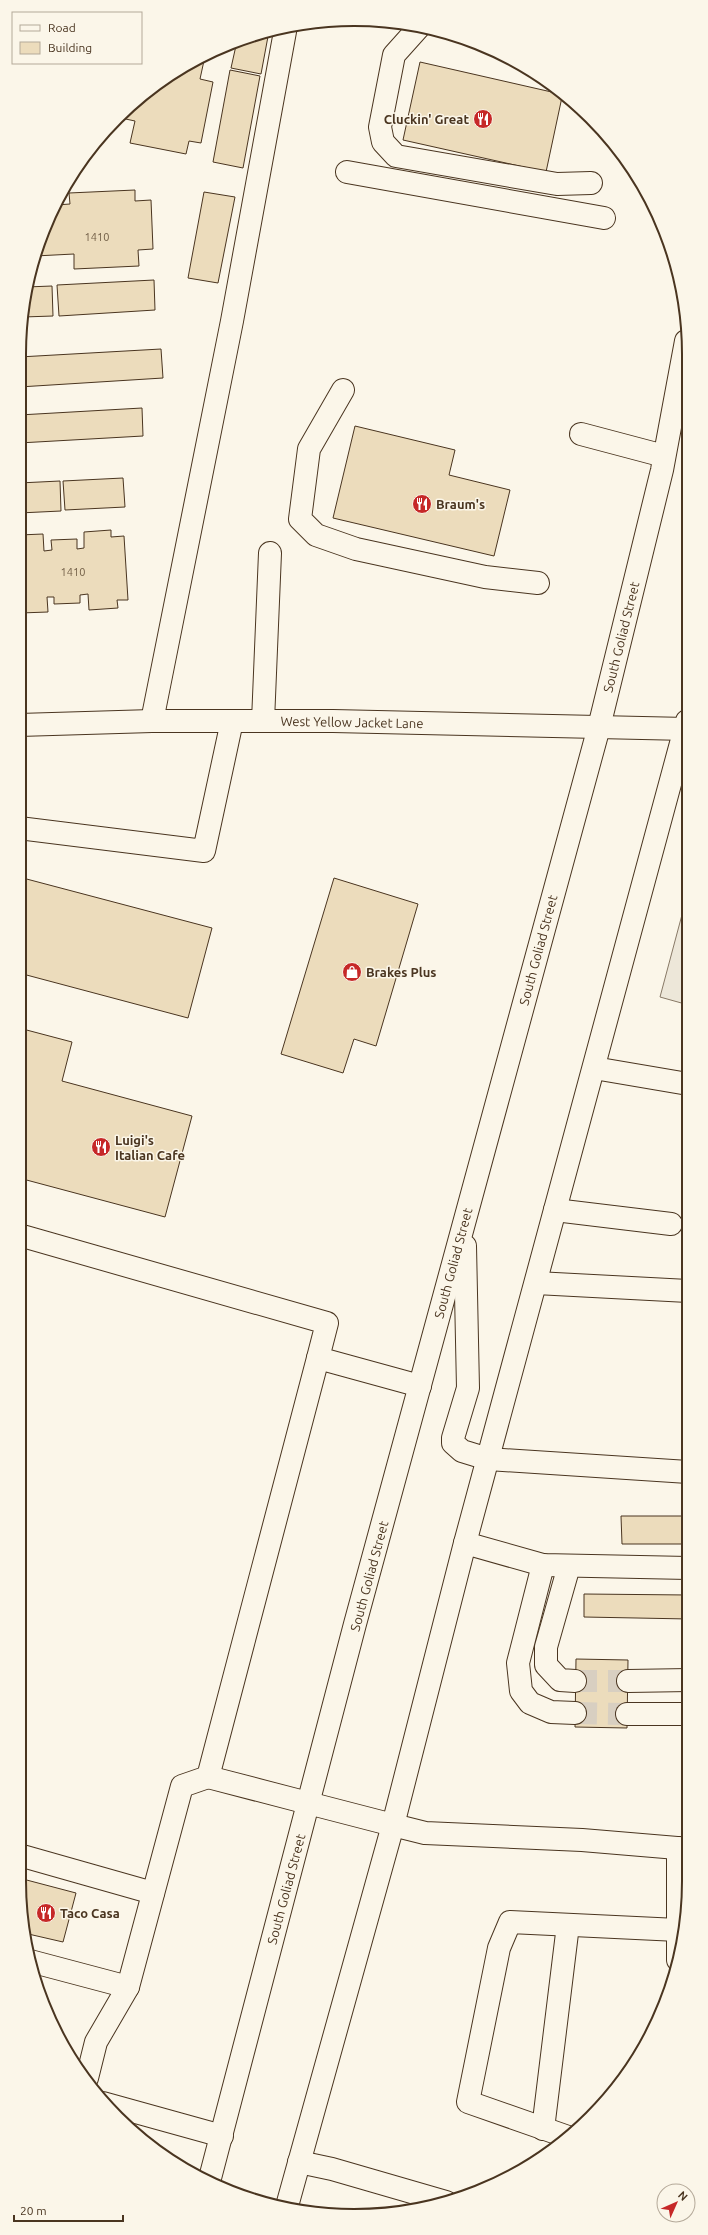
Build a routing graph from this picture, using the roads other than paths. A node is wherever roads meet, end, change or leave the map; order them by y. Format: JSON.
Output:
{"nodes":[{"id":1,"x":415,"y":32,"type":"edge"},
{"id":2,"x":285,"y":33,"type":"edge"},
{"id":3,"x":347,"y":172,"type":"dead end"},
{"id":4,"x":591,"y":183,"type":"dead end"},
{"id":5,"x":604,"y":218,"type":"dead end"},
{"id":6,"x":682,"y":362,"type":"edge"},
{"id":7,"x":344,"y":390,"type":"dead end"},
{"id":8,"x":581,"y":434,"type":"dead end"},
{"id":9,"x":664,"y":456,"type":"junction"},
{"id":10,"x":270,"y":553,"type":"dead end"},
{"id":11,"x":538,"y":583,"type":"dead end"},
{"id":12,"x":152,"y":721,"type":"junction"},
{"id":13,"x":232,"y":721,"type":"junction"},
{"id":14,"x":263,"y":721,"type":"junction"},
{"id":15,"x":26,"y":725,"type":"edge"},
{"id":16,"x":682,"y":726,"type":"edge"},
{"id":17,"x":599,"y":727,"type":"junction"},
{"id":18,"x":682,"y":741,"type":"edge"},
{"id":19,"x":26,"y":829,"type":"edge"},
{"id":20,"x":594,"y":1068,"type":"junction"},
{"id":21,"x":682,"y":1083,"type":"edge"},
{"id":22,"x":556,"y":1210,"type":"junction"},
{"id":23,"x":465,"y":1220,"type":"junction"},
{"id":24,"x":671,"y":1224,"type":"dead end"},
{"id":25,"x":26,"y":1237,"type":"edge"},
{"id":26,"x":536,"y":1283,"type":"junction"},
{"id":27,"x":682,"y":1291,"type":"edge"},
{"id":28,"x":318,"y":1358,"type":"junction"},
{"id":29,"x":420,"y":1386,"type":"junction"},
{"id":30,"x":488,"y":1459,"type":"junction"},
{"id":31,"x":682,"y":1472,"type":"edge"},
{"id":32,"x":465,"y":1543,"type":"junction"},
{"id":33,"x":543,"y":1565,"type":"junction"},
{"id":34,"x":569,"y":1566,"type":"junction"},
{"id":35,"x":682,"y":1568,"type":"edge"},
{"id":36,"x":682,"y":1680,"type":"edge"},
{"id":37,"x":575,"y":1681,"type":"tunnel mouth"},
{"id":38,"x":628,"y":1681,"type":"tunnel mouth"},
{"id":39,"x":575,"y":1713,"type":"tunnel mouth"},
{"id":40,"x":627,"y":1714,"type":"tunnel mouth"},
{"id":41,"x":682,"y":1714,"type":"edge"},
{"id":42,"x":208,"y":1777,"type":"junction"},
{"id":43,"x":308,"y":1803,"type":"junction"},
{"id":44,"x":393,"y":1825,"type":"junction"},
{"id":45,"x":682,"y":1848,"type":"edge"},
{"id":46,"x":26,"y":1858,"type":"edge"},
{"id":47,"x":682,"y":1864,"type":"edge"},
{"id":48,"x":153,"y":1893,"type":"junction"},
{"id":49,"x":568,"y":1925,"type":"junction"},
{"id":50,"x":678,"y":1930,"type":"joint"},
{"id":51,"x":36,"y":1963,"type":"edge"},
{"id":52,"x":128,"y":1987,"type":"junction"},
{"id":53,"x":88,"y":2073,"type":"edge"},
{"id":54,"x":116,"y":2107,"type":"edge"},
{"id":55,"x":543,"y":2129,"type":"junction"},
{"id":56,"x":561,"y":2135,"type":"edge"},
{"id":57,"x":222,"y":2136,"type":"junction"},
{"id":58,"x":299,"y":2162,"type":"junction"},
{"id":59,"x":211,"y":2176,"type":"edge"},
{"id":60,"x":435,"y":2199,"type":"edge"},
{"id":61,"x":288,"y":2203,"type":"edge"}],
"edges":[{"from":1,"to":4,"type":"main road"},
{"from":2,"to":12,"type":"main road"},
{"from":3,"to":5,"type":"main road"},
{"from":6,"to":9,"type":"main road","name":"South Goliad Street"},
{"from":7,"to":11,"type":"main road"},
{"from":8,"to":9,"type":"main road"},
{"from":9,"to":17,"type":"main road","name":"South Goliad Street"},
{"from":10,"to":14,"type":"main road"},
{"from":12,"to":13,"type":"main road","name":"West Yellow Jacket Lane"},
{"from":12,"to":15,"type":"main road","name":"West Yellow Jacket Lane"},
{"from":13,"to":14,"type":"main road","name":"West Yellow Jacket Lane"},
{"from":13,"to":19,"type":"main road"},
{"from":14,"to":17,"type":"main road","name":"West Yellow Jacket Lane"},
{"from":16,"to":17,"type":"main road","name":"West Yellow Jacket Lane"},
{"from":17,"to":23,"type":"main road","name":"South Goliad Street"},
{"from":18,"to":20,"type":"main road"},
{"from":20,"to":21,"type":"main road"},
{"from":20,"to":22,"type":"main road"},
{"from":22,"to":24,"type":"main road"},
{"from":22,"to":26,"type":"main road"},
{"from":23,"to":29,"type":"main road","name":"South Goliad Street"},
{"from":23,"to":30,"type":"main road"},
{"from":25,"to":28,"type":"main road"},
{"from":26,"to":27,"type":"main road"},
{"from":26,"to":30,"type":"main road"},
{"from":28,"to":29,"type":"main road"},
{"from":28,"to":42,"type":"main road"},
{"from":29,"to":43,"type":"main road","name":"South Goliad Street"},
{"from":30,"to":31,"type":"main road"},
{"from":30,"to":32,"type":"main road"},
{"from":32,"to":33,"type":"main road"},
{"from":32,"to":44,"type":"main road"},
{"from":33,"to":34,"type":"main road"},
{"from":33,"to":39,"type":"main road"},
{"from":34,"to":35,"type":"main road"},
{"from":34,"to":37,"type":"main road"},
{"from":36,"to":38,"type":"main road"},
{"from":40,"to":41,"type":"main road"},
{"from":42,"to":43,"type":"main road"},
{"from":42,"to":48,"type":"main road"},
{"from":43,"to":44,"type":"main road"},
{"from":43,"to":57,"type":"main road","name":"South Goliad Street"},
{"from":44,"to":45,"type":"main road"},
{"from":44,"to":58,"type":"main road"},
{"from":46,"to":48,"type":"main road"},
{"from":47,"to":50,"type":"main road"},
{"from":48,"to":52,"type":"main road"},
{"from":49,"to":50,"type":"main road"},
{"from":49,"to":55,"type":"main road"},
{"from":49,"to":55,"type":"main road"},
{"from":51,"to":52,"type":"main road"},
{"from":52,"to":53,"type":"main road"},
{"from":54,"to":57,"type":"main road"},
{"from":55,"to":56,"type":"main road"},
{"from":57,"to":59,"type":"main road","name":"South Goliad Street"},
{"from":58,"to":60,"type":"main road"},
{"from":58,"to":61,"type":"main road"}]}
